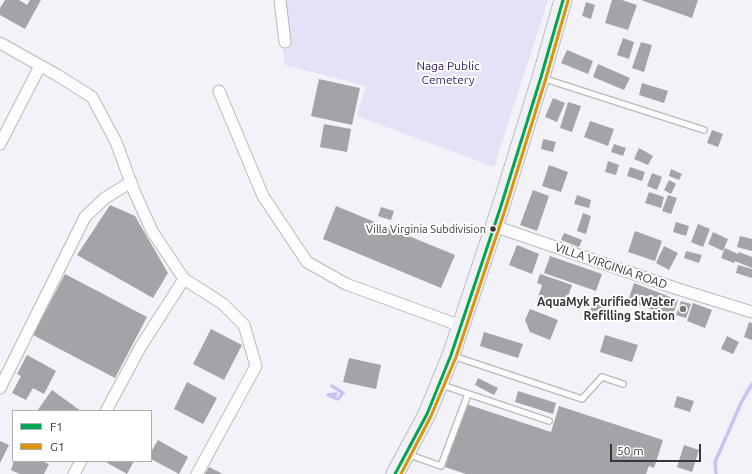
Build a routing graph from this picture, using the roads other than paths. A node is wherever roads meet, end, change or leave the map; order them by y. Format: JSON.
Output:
{"nodes":[{"id":1,"x":280,"y":0,"type":"edge"},
{"id":2,"x":563,"y":0,"type":"edge"},
{"id":3,"x":285,"y":42,"type":"dead end"},
{"id":4,"x":0,"y":43,"type":"edge"},
{"id":5,"x":40,"y":66,"type":"junction"},
{"id":6,"x":541,"y":77,"type":"junction"},
{"id":7,"x":219,"y":91,"type":"dead end"},
{"id":8,"x":704,"y":130,"type":"dead end"},
{"id":9,"x":0,"y":144,"type":"edge"},
{"id":10,"x":131,"y":182,"type":"junction"},
{"id":11,"x":494,"y":226,"type":"junction"},
{"id":12,"x":184,"y":279,"type":"junction"},
{"id":13,"x":752,"y":312,"type":"edge"},
{"id":14,"x":461,"y":326,"type":"junction"},
{"id":15,"x":451,"y":355,"type":"junction"},
{"id":16,"x":440,"y":384,"type":"junction"},
{"id":17,"x":623,"y":384,"type":"dead end"},
{"id":18,"x":0,"y":388,"type":"edge"},
{"id":19,"x":468,"y":394,"type":"junction"},
{"id":20,"x":107,"y":410,"type":"edge"},
{"id":21,"x":549,"y":421,"type":"dead end"},
{"id":22,"x":406,"y":454,"type":"junction"},
{"id":23,"x":80,"y":462,"type":"edge"},
{"id":24,"x":74,"y":474,"type":"edge"},
{"id":25,"x":197,"y":474,"type":"edge"},
{"id":26,"x":395,"y":474,"type":"edge"}],
"edges":[{"from":1,"to":3,"type":"street"},
{"from":2,"to":6,"type":"main road"},
{"from":4,"to":5,"type":"street"},
{"from":5,"to":9,"type":"street"},
{"from":5,"to":10,"type":"street"},
{"from":6,"to":8,"type":"lane"},
{"from":6,"to":11,"type":"main road"},
{"from":7,"to":14,"type":"street"},
{"from":10,"to":12,"type":"street"},
{"from":10,"to":18,"type":"street"},
{"from":11,"to":13,"type":"street","name":"VILLA VIRGINIA ROAD"},
{"from":11,"to":14,"type":"main road"},
{"from":12,"to":20,"type":"street"},
{"from":12,"to":25,"type":"street"},
{"from":14,"to":15,"type":"main road"},
{"from":15,"to":16,"type":"main road"},
{"from":15,"to":17,"type":"lane"},
{"from":16,"to":19,"type":"lane"},
{"from":16,"to":22,"type":"main road"},
{"from":19,"to":21,"type":"lane"},
{"from":19,"to":22,"type":"lane"},
{"from":22,"to":26,"type":"main road"},
{"from":23,"to":24,"type":"street"}]}
